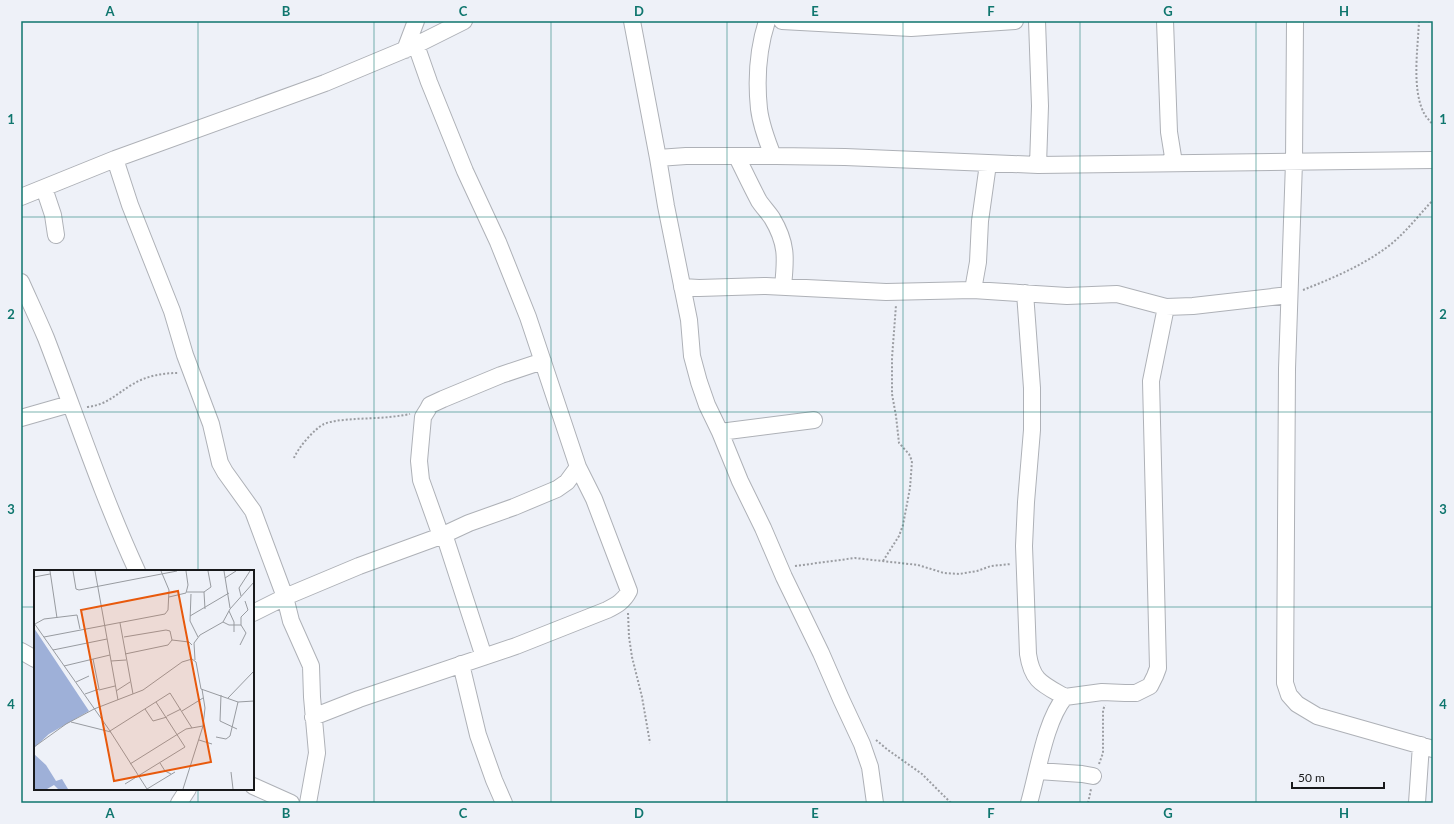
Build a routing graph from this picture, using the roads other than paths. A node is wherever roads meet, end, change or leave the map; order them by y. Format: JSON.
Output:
{"nodes":[{"id":1,"x":416,"y":21,"type":"edge"},
{"id":2,"x":464,"y":21,"type":"edge"},
{"id":3,"x":632,"y":21,"type":"edge"},
{"id":4,"x":767,"y":21,"type":"edge"},
{"id":5,"x":782,"y":21,"type":"edge"},
{"id":6,"x":1015,"y":21,"type":"edge"},
{"id":7,"x":1037,"y":21,"type":"edge"},
{"id":8,"x":1165,"y":21,"type":"edge"},
{"id":9,"x":1295,"y":21,"type":"edge"},
{"id":10,"x":410,"y":48,"type":"junction"},
{"id":11,"x":773,"y":156,"type":"junction"},
{"id":12,"x":737,"y":157,"type":"junction"},
{"id":13,"x":658,"y":158,"type":"junction"},
{"id":14,"x":115,"y":159,"type":"junction"},
{"id":15,"x":1433,"y":160,"type":"edge"},
{"id":16,"x":1294,"y":162,"type":"junction"},
{"id":17,"x":1174,"y":163,"type":"junction"},
{"id":18,"x":988,"y":164,"type":"junction"},
{"id":19,"x":1038,"y":165,"type":"junction"},
{"id":20,"x":44,"y":188,"type":"junction"},
{"id":21,"x":21,"y":197,"type":"edge"},
{"id":22,"x":56,"y":235,"type":"dead end"},
{"id":23,"x":978,"y":262,"type":"junction"},
{"id":24,"x":21,"y":282,"type":"edge"},
{"id":25,"x":783,"y":286,"type":"junction"},
{"id":26,"x":682,"y":287,"type":"junction"},
{"id":27,"x":974,"y":290,"type":"junction"},
{"id":28,"x":1008,"y":292,"type":"junction"},
{"id":29,"x":1025,"y":293,"type":"junction"},
{"id":30,"x":1288,"y":295,"type":"junction"},
{"id":31,"x":1166,"y":307,"type":"junction"},
{"id":32,"x":543,"y":361,"type":"junction"},
{"id":33,"x":71,"y":407,"type":"junction"},
{"id":34,"x":21,"y":418,"type":"edge"},
{"id":35,"x":814,"y":420,"type":"dead end"},
{"id":36,"x":720,"y":432,"type":"junction"},
{"id":37,"x":578,"y":467,"type":"junction"},
{"id":38,"x":443,"y":535,"type":"junction"},
{"id":39,"x":137,"y":570,"type":"edge"},
{"id":40,"x":285,"y":597,"type":"junction"},
{"id":41,"x":254,"y":612,"type":"edge"},
{"id":42,"x":21,"y":652,"type":"edge"},
{"id":43,"x":484,"y":657,"type":"junction"},
{"id":44,"x":34,"y":658,"type":"edge"},
{"id":45,"x":461,"y":664,"type":"junction"},
{"id":46,"x":1065,"y":697,"type":"junction"},
{"id":47,"x":313,"y":717,"type":"junction"},
{"id":48,"x":1427,"y":747,"type":"edge"},
{"id":49,"x":1038,"y":771,"type":"junction"},
{"id":50,"x":1093,"y":776,"type":"road end"},
{"id":51,"x":254,"y":786,"type":"edge"},
{"id":52,"x":187,"y":790,"type":"edge"},
{"id":53,"x":179,"y":803,"type":"edge"},
{"id":54,"x":291,"y":803,"type":"edge"},
{"id":55,"x":308,"y":803,"type":"edge"},
{"id":56,"x":504,"y":803,"type":"edge"},
{"id":57,"x":874,"y":803,"type":"edge"},
{"id":58,"x":1029,"y":803,"type":"edge"},
{"id":59,"x":1417,"y":803,"type":"edge"}],
"edges":[{"from":1,"to":10,"type":"street"},
{"from":2,"to":10,"type":"street"},
{"from":3,"to":13,"type":"street"},
{"from":4,"to":11,"type":"street"},
{"from":5,"to":6,"type":"street"},
{"from":7,"to":19,"type":"street"},
{"from":8,"to":17,"type":"street"},
{"from":9,"to":16,"type":"street"},
{"from":10,"to":14,"type":"street"},
{"from":10,"to":32,"type":"street"},
{"from":11,"to":12,"type":"street"},
{"from":11,"to":18,"type":"street"},
{"from":12,"to":13,"type":"street"},
{"from":12,"to":25,"type":"street"},
{"from":13,"to":26,"type":"street"},
{"from":14,"to":20,"type":"street"},
{"from":14,"to":40,"type":"street"},
{"from":15,"to":16,"type":"street"},
{"from":16,"to":17,"type":"street"},
{"from":16,"to":30,"type":"street"},
{"from":17,"to":19,"type":"street"},
{"from":18,"to":19,"type":"street"},
{"from":18,"to":23,"type":"street"},
{"from":20,"to":21,"type":"street"},
{"from":20,"to":22,"type":"street"},
{"from":23,"to":27,"type":"street"},
{"from":23,"to":28,"type":"street"},
{"from":24,"to":33,"type":"street"},
{"from":25,"to":26,"type":"street"},
{"from":25,"to":27,"type":"street"},
{"from":26,"to":36,"type":"street"},
{"from":27,"to":28,"type":"street"},
{"from":28,"to":29,"type":"street"},
{"from":29,"to":31,"type":"street"},
{"from":29,"to":46,"type":"street"},
{"from":30,"to":31,"type":"street"},
{"from":30,"to":48,"type":"street"},
{"from":31,"to":46,"type":"street"},
{"from":32,"to":37,"type":"street"},
{"from":32,"to":38,"type":"street"},
{"from":33,"to":34,"type":"street"},
{"from":33,"to":39,"type":"street"},
{"from":35,"to":36,"type":"street"},
{"from":36,"to":57,"type":"street"},
{"from":37,"to":38,"type":"street"},
{"from":37,"to":43,"type":"street"},
{"from":38,"to":40,"type":"street"},
{"from":38,"to":43,"type":"street"},
{"from":40,"to":41,"type":"street"},
{"from":40,"to":47,"type":"street"},
{"from":42,"to":44,"type":"street"},
{"from":43,"to":45,"type":"street"},
{"from":45,"to":47,"type":"street"},
{"from":45,"to":56,"type":"street"},
{"from":46,"to":49,"type":"street"},
{"from":47,"to":55,"type":"street"},
{"from":48,"to":59,"type":"street"},
{"from":49,"to":50,"type":"street"},
{"from":49,"to":58,"type":"street"},
{"from":51,"to":54,"type":"street"},
{"from":52,"to":53,"type":"street"}]}
